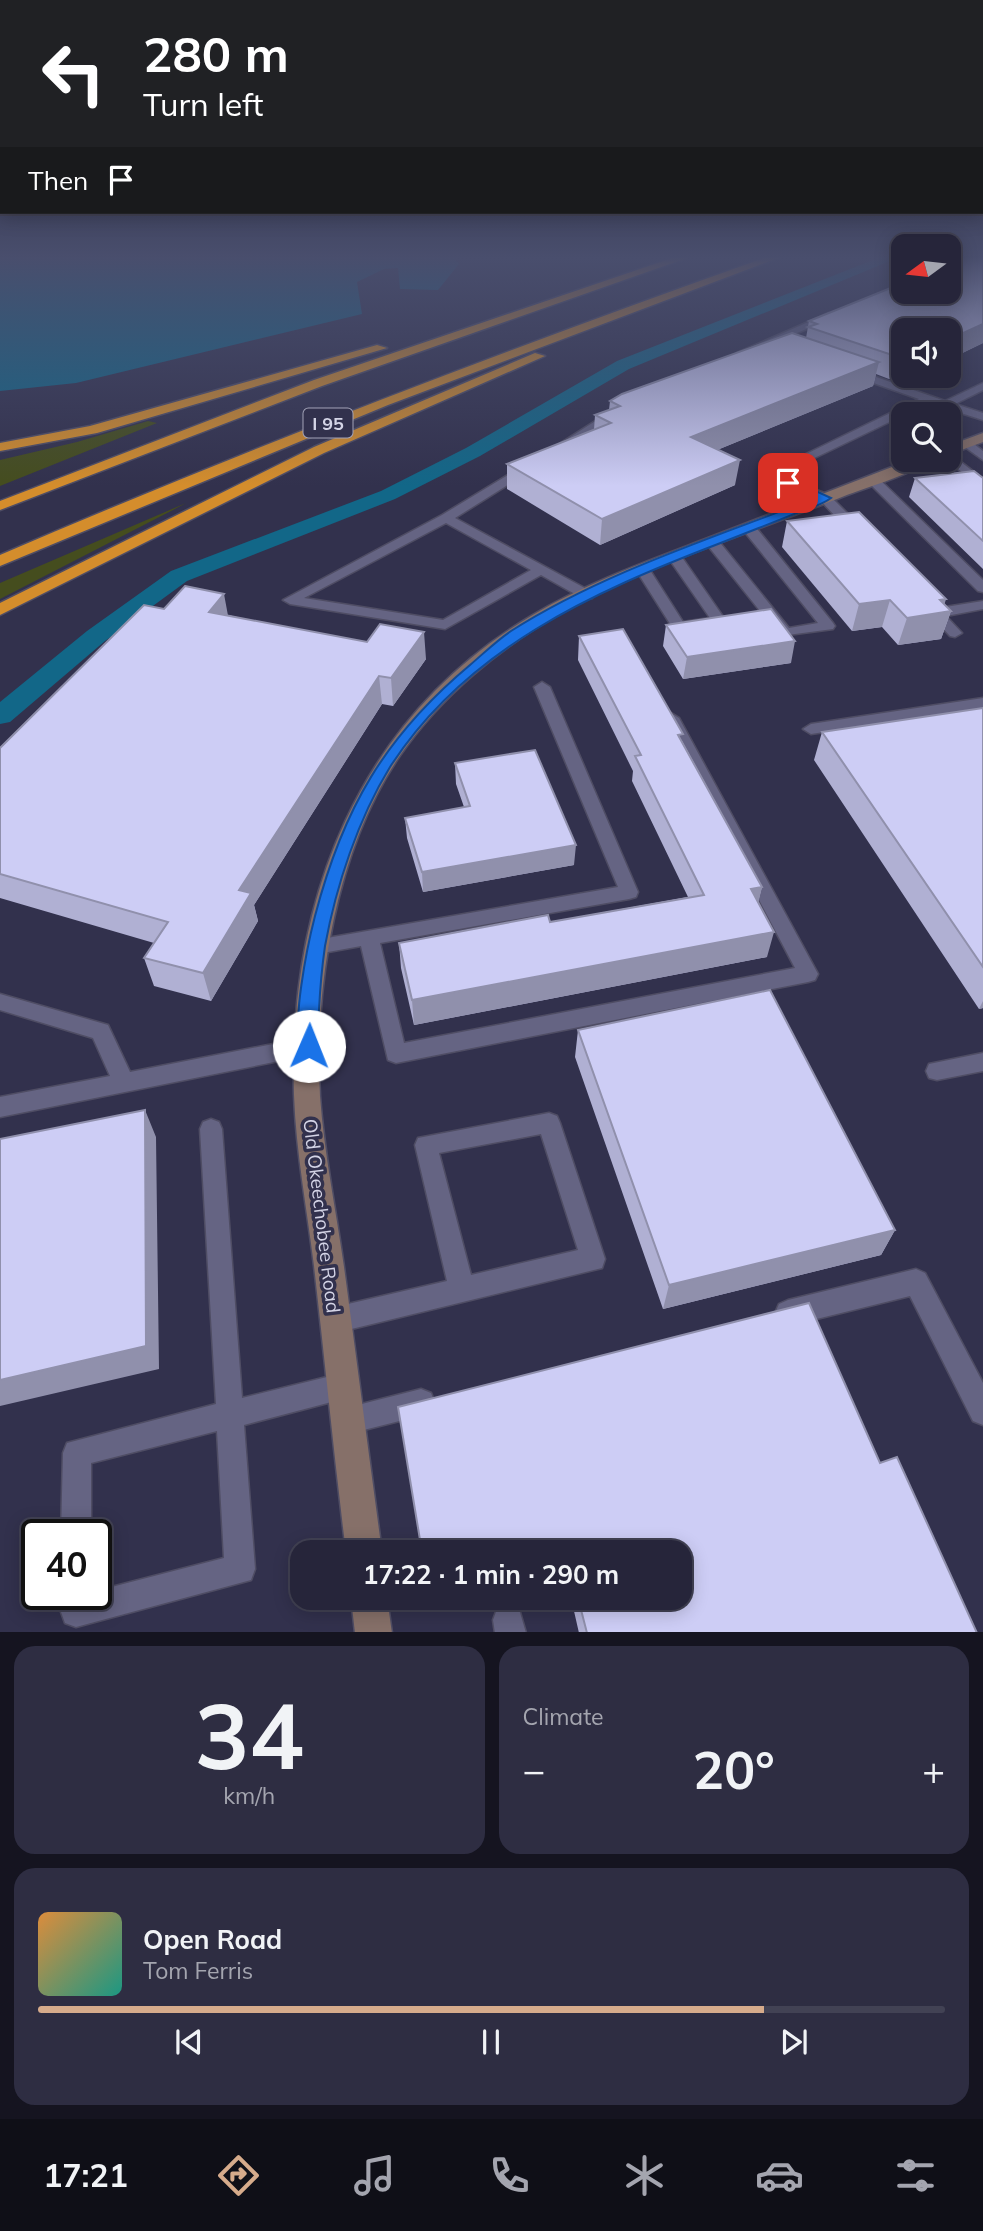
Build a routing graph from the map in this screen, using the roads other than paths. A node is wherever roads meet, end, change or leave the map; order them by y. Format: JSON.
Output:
{"nodes":[{"id":1,"x":455,"y":334,"type":"edge"},
{"id":2,"x":563,"y":334,"type":"edge"},
{"id":3,"x":587,"y":334,"type":"edge"},
{"id":4,"x":785,"y":334,"type":"edge"},
{"id":5,"x":438,"y":340,"type":"junction"},
{"id":6,"x":766,"y":342,"type":"junction"},
{"id":7,"x":779,"y":346,"type":"edge"},
{"id":8,"x":730,"y":358,"type":"edge"},
{"id":9,"x":841,"y":368,"type":"edge"},
{"id":10,"x":983,"y":386,"type":"edge"},
{"id":11,"x":928,"y":398,"type":"junction"},
{"id":12,"x":940,"y":402,"type":"edge"},
{"id":13,"x":950,"y":402,"type":"edge"},
{"id":14,"x":621,"y":409,"type":"edge"},
{"id":15,"x":961,"y":410,"type":"edge"},
{"id":16,"x":983,"y":418,"type":"edge"},
{"id":17,"x":983,"y":437,"type":"edge"},
{"id":18,"x":967,"y":443,"type":"junction"},
{"id":19,"x":961,"y":446,"type":"edge"},
{"id":20,"x":0,"y":447,"type":"edge"},
{"id":21,"x":551,"y":453,"type":"edge"},
{"id":22,"x":983,"y":457,"type":"edge"},
{"id":23,"x":539,"y":460,"type":"edge"},
{"id":24,"x":961,"y":465,"type":"edge"},
{"id":25,"x":893,"y":472,"type":"edge"},
{"id":26,"x":873,"y":480,"type":"junction"},
{"id":27,"x":983,"y":485,"type":"edge"},
{"id":28,"x":825,"y":498,"type":"junction"},
{"id":29,"x":0,"y":506,"type":"edge"},
{"id":30,"x":446,"y":518,"type":"junction"},
{"id":31,"x":749,"y":528,"type":"junction"},
{"id":32,"x":712,"y":542,"type":"junction"},
{"id":33,"x":871,"y":546,"type":"edge"},
{"id":34,"x":674,"y":556,"type":"junction"},
{"id":35,"x":0,"y":561,"type":"edge"},
{"id":36,"x":541,"y":570,"type":"junction"},
{"id":37,"x":643,"y":570,"type":"junction"},
{"id":38,"x":983,"y":588,"type":"edge"},
{"id":39,"x":587,"y":594,"type":"junction"},
{"id":40,"x":917,"y":594,"type":"edge"},
{"id":41,"x":983,"y":606,"type":"edge"},
{"id":42,"x":0,"y":610,"type":"edge"},
{"id":43,"x":936,"y":613,"type":"junction"},
{"id":44,"x":955,"y":633,"type":"dead end"},
{"id":45,"x":542,"y":687,"type":"dead end"},
{"id":46,"x":661,"y":699,"type":"edge"},
{"id":47,"x":983,"y":703,"type":"edge"},
{"id":48,"x":811,"y":729,"type":"dead end"},
{"id":49,"x":369,"y":937,"type":"junction"},
{"id":50,"x":317,"y":946,"type":"junction"},
{"id":51,"x":0,"y":1002,"type":"edge"},
{"id":52,"x":309,"y":1046,"type":"junction"},
{"id":53,"x":983,"y":1062,"type":"edge"},
{"id":54,"x":937,"y":1071,"type":"dead end"},
{"id":55,"x":124,"y":1082,"type":"junction"},
{"id":56,"x":0,"y":1107,"type":"edge"},
{"id":57,"x":211,"y":1129,"type":"dead end"},
{"id":58,"x":462,"y":1290,"type":"junction"},
{"id":59,"x":767,"y":1319,"type":"edge"},
{"id":60,"x":335,"y":1320,"type":"junction"},
{"id":61,"x":343,"y":1386,"type":"junction"},
{"id":62,"x":442,"y":1397,"type":"edge"},
{"id":63,"x":983,"y":1411,"type":"edge"},
{"id":64,"x":229,"y":1416,"type":"junction"},
{"id":65,"x":348,"y":1420,"type":"junction"},
{"id":66,"x":76,"y":1519,"type":"edge"},
{"id":67,"x":363,"y":1540,"type":"edge"},
{"id":68,"x":112,"y":1603,"type":"edge"},
{"id":69,"x":371,"y":1610,"type":"edge"},
{"id":70,"x":374,"y":1632,"type":"edge"}],
"edges":[{"from":1,"to":5,"type":"highway","number":"I 95"},
{"from":2,"to":35,"type":"highway","number":"I 95"},
{"from":3,"to":42,"type":"highway"},
{"from":4,"to":6,"type":"lane"},
{"from":5,"to":20,"type":"highway"},
{"from":5,"to":29,"type":"highway","number":"I 95"},
{"from":6,"to":7,"type":"lane"},
{"from":6,"to":8,"type":"lane"},
{"from":9,"to":11,"type":"lane"},
{"from":10,"to":13,"type":"lane"},
{"from":11,"to":12,"type":"lane"},
{"from":11,"to":28,"type":"lane"},
{"from":14,"to":21,"type":"lane"},
{"from":15,"to":16,"type":"lane"},
{"from":17,"to":18,"type":"street"},
{"from":18,"to":19,"type":"street"},
{"from":18,"to":22,"type":"lane"},
{"from":23,"to":30,"type":"lane"},
{"from":24,"to":27,"type":"lane"},
{"from":25,"to":26,"type":"street","name":"Old Okeechobee Road"},
{"from":26,"to":28,"type":"street","name":"Old Okeechobee Road"},
{"from":26,"to":38,"type":"lane"},
{"from":28,"to":31,"type":"street","name":"Old Okeechobee Road"},
{"from":28,"to":33,"type":"lane"},
{"from":30,"to":36,"type":"lane"},
{"from":30,"to":36,"type":"lane"},
{"from":31,"to":32,"type":"street","name":"Old Okeechobee Road"},
{"from":31,"to":32,"type":"lane"},
{"from":32,"to":34,"type":"street","name":"Old Okeechobee Road"},
{"from":34,"to":37,"type":"street","name":"Old Okeechobee Road"},
{"from":34,"to":37,"type":"lane"},
{"from":36,"to":39,"type":"lane"},
{"from":37,"to":39,"type":"street","name":"Old Okeechobee Road"},
{"from":39,"to":50,"type":"street","name":"Old Okeechobee Road"},
{"from":40,"to":43,"type":"lane"},
{"from":41,"to":43,"type":"lane"},
{"from":43,"to":44,"type":"lane"},
{"from":45,"to":49,"type":"lane"},
{"from":46,"to":49,"type":"lane"},
{"from":47,"to":48,"type":"lane"},
{"from":49,"to":50,"type":"lane"},
{"from":50,"to":52,"type":"street","name":"Old Okeechobee Road"},
{"from":51,"to":55,"type":"lane"},
{"from":52,"to":55,"type":"lane"},
{"from":52,"to":60,"type":"street","name":"Old Okeechobee Road"},
{"from":53,"to":54,"type":"lane"},
{"from":55,"to":56,"type":"lane"},
{"from":57,"to":64,"type":"lane"},
{"from":58,"to":58,"type":"lane"},
{"from":58,"to":60,"type":"lane"},
{"from":59,"to":63,"type":"lane"},
{"from":60,"to":61,"type":"street","name":"Old Okeechobee Road"},
{"from":61,"to":64,"type":"lane"},
{"from":61,"to":65,"type":"street","name":"Old Okeechobee Road"},
{"from":62,"to":65,"type":"lane"},
{"from":64,"to":66,"type":"lane"},
{"from":64,"to":68,"type":"lane"},
{"from":65,"to":67,"type":"street","name":"Old Okeechobee Road"},
{"from":69,"to":70,"type":"street"}]}
